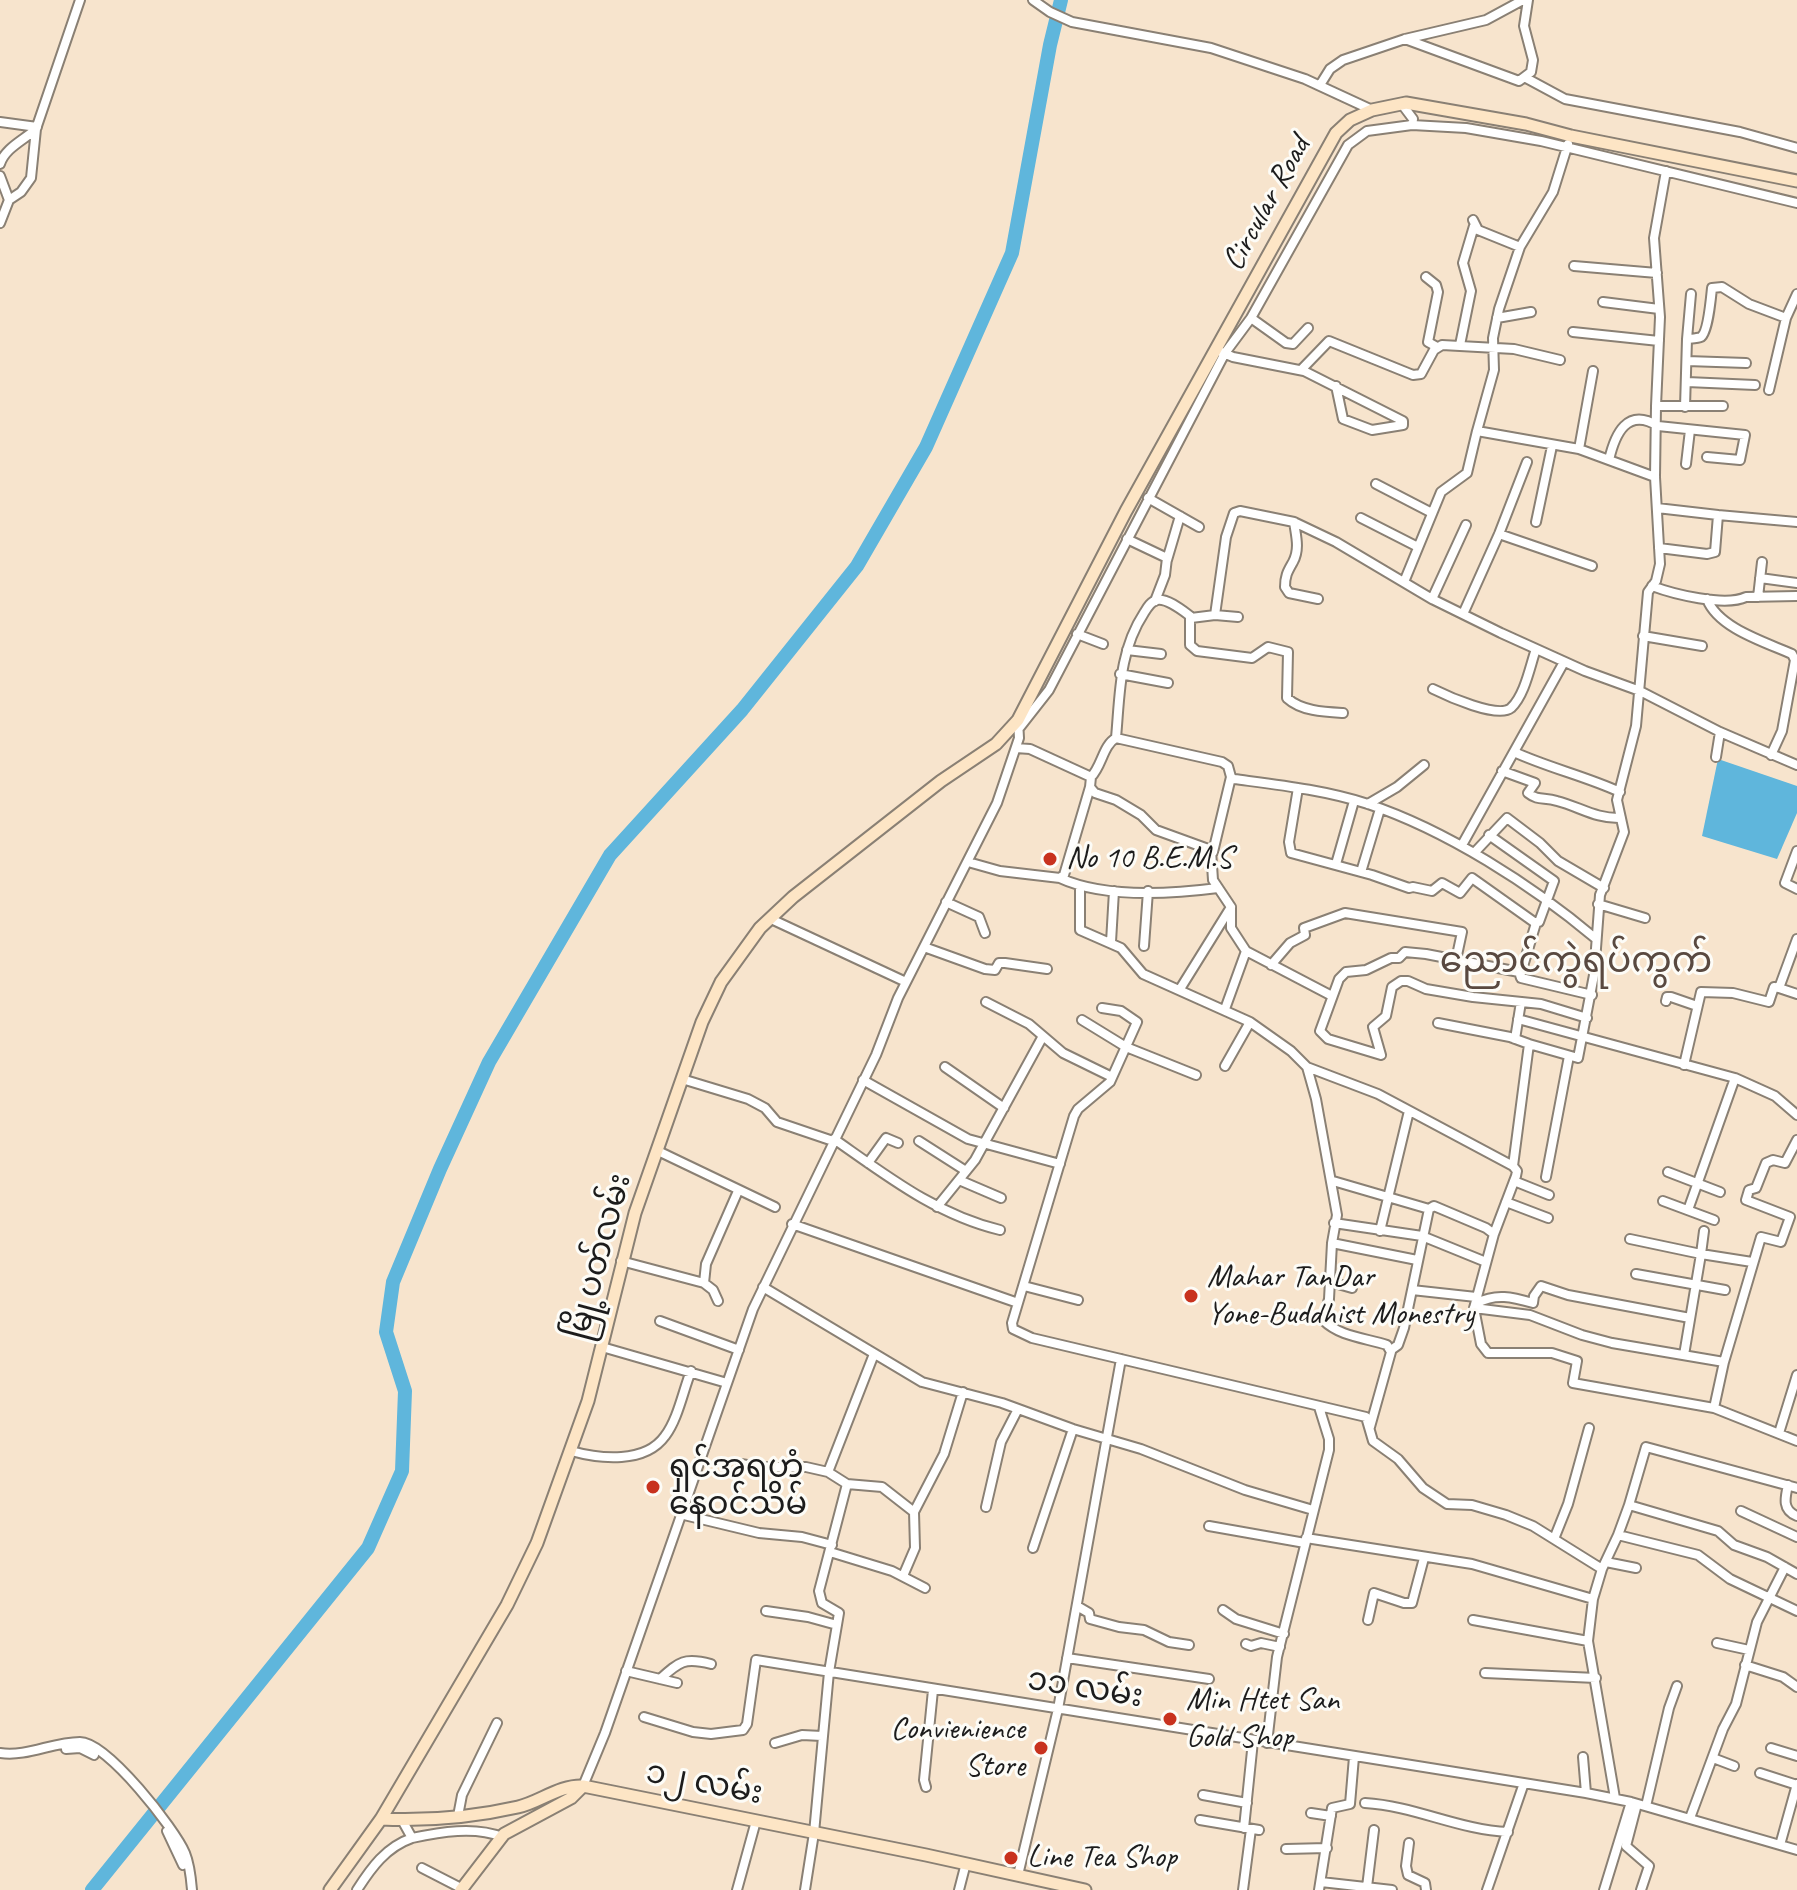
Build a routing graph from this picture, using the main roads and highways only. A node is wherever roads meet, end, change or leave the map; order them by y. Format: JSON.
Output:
{"nodes":[{"id":1,"x":1797,"y":181,"type":"edge"},
{"id":2,"x":1019,"y":724,"type":"joint"},
{"id":3,"x":583,"y":1786,"type":"junction"},
{"id":4,"x":381,"y":1819,"type":"junction"},
{"id":5,"x":461,"y":1889,"type":"edge"},
{"id":6,"x":330,"y":1890,"type":"edge"},
{"id":7,"x":1085,"y":1890,"type":"edge"}],
"edges":[{"from":1,"to":2,"type":"main road","name":"Circular Road"},
{"from":2,"to":4,"type":"main road","name":"မြို့ပတ်လမ်း"},
{"from":3,"to":4,"type":"main road","name":"၁၂ လမ်း"},
{"from":3,"to":5,"type":"main road"},
{"from":3,"to":7,"type":"main road","name":"၁၂ လမ်း"},
{"from":4,"to":6,"type":"main road","name":"မြို့ပတ်လမ်း"}]}
